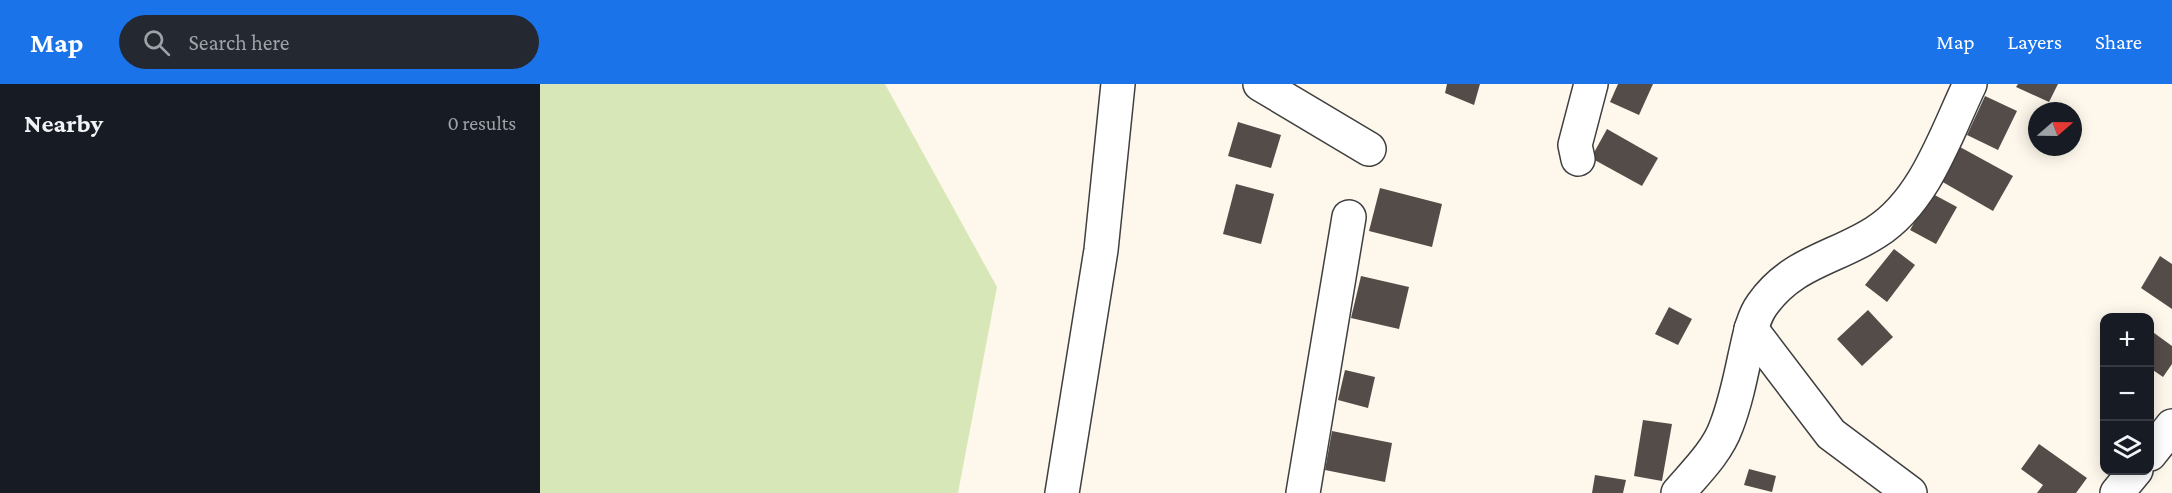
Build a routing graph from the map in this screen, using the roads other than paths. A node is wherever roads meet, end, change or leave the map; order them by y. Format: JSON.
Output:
{"nodes":[{"id":1,"x":1118,"y":84,"type":"edge"},
{"id":2,"x":1260,"y":84,"type":"edge"},
{"id":3,"x":1591,"y":84,"type":"edge"},
{"id":4,"x":1970,"y":84,"type":"edge"},
{"id":5,"x":1369,"y":149,"type":"dead end"},
{"id":6,"x":1578,"y":159,"type":"dead end"},
{"id":7,"x":1349,"y":217,"type":"dead end"},
{"id":8,"x":1751,"y":329,"type":"junction"},
{"id":9,"x":2172,"y":426,"type":"edge"},
{"id":10,"x":2154,"y":449,"type":"edge"},
{"id":11,"x":2133,"y":475,"type":"edge"},
{"id":12,"x":1062,"y":493,"type":"edge"},
{"id":13,"x":1303,"y":493,"type":"edge"},
{"id":14,"x":1678,"y":493,"type":"edge"},
{"id":15,"x":1910,"y":493,"type":"edge"},
{"id":16,"x":2117,"y":493,"type":"edge"}],
"edges":[{"from":1,"to":12,"type":"street"},
{"from":2,"to":5,"type":"street"},
{"from":3,"to":6,"type":"street"},
{"from":4,"to":8,"type":"street"},
{"from":7,"to":13,"type":"street"},
{"from":8,"to":14,"type":"street"},
{"from":8,"to":15,"type":"street"},
{"from":9,"to":10,"type":"street"},
{"from":11,"to":16,"type":"street"}]}
